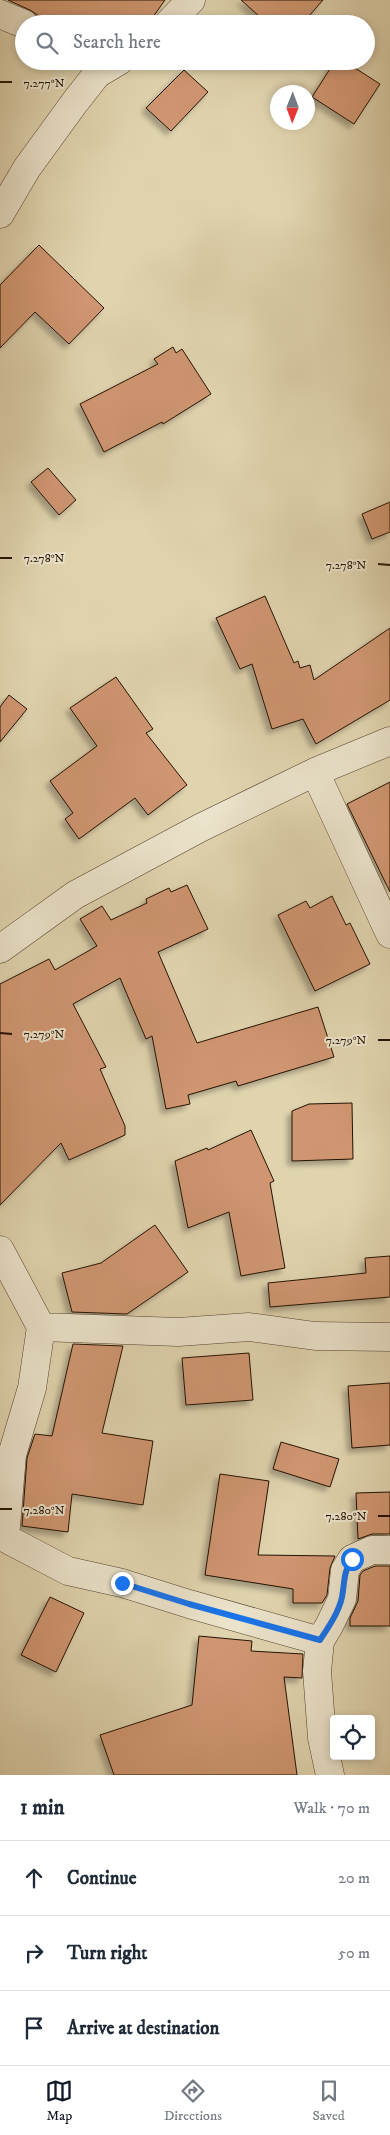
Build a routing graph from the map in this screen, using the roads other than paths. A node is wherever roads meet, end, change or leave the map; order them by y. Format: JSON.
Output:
{"nodes":[{"id":1,"x":191,"y":0,"type":"edge"},
{"id":2,"x":0,"y":14,"type":"edge"},
{"id":3,"x":177,"y":15,"type":"edge"},
{"id":4,"x":15,"y":20,"type":"edge"},
{"id":5,"x":96,"y":70,"type":"edge"},
{"id":6,"x":0,"y":214,"type":"edge"},
{"id":7,"x":390,"y":742,"type":"edge"},
{"id":8,"x":315,"y":772,"type":"junction"},
{"id":9,"x":390,"y":934,"type":"edge"},
{"id":10,"x":0,"y":949,"type":"edge"},
{"id":11,"x":0,"y":1250,"type":"edge"},
{"id":12,"x":41,"y":1328,"type":"junction"},
{"id":13,"x":390,"y":1337,"type":"edge"},
{"id":14,"x":3,"y":1537,"type":"edge"},
{"id":15,"x":390,"y":1550,"type":"edge"},
{"id":16,"x":320,"y":1640,"type":"junction"},
{"id":17,"x":330,"y":1775,"type":"edge"}],
"edges":[{"from":1,"to":3,"type":"street"},
{"from":2,"to":4,"type":"street"},
{"from":5,"to":6,"type":"street"},
{"from":7,"to":8,"type":"street"},
{"from":8,"to":9,"type":"street"},
{"from":8,"to":10,"type":"street"},
{"from":11,"to":12,"type":"street"},
{"from":12,"to":13,"type":"street"},
{"from":12,"to":14,"type":"street"},
{"from":14,"to":16,"type":"street"},
{"from":15,"to":16,"type":"street"},
{"from":16,"to":17,"type":"street"}]}
